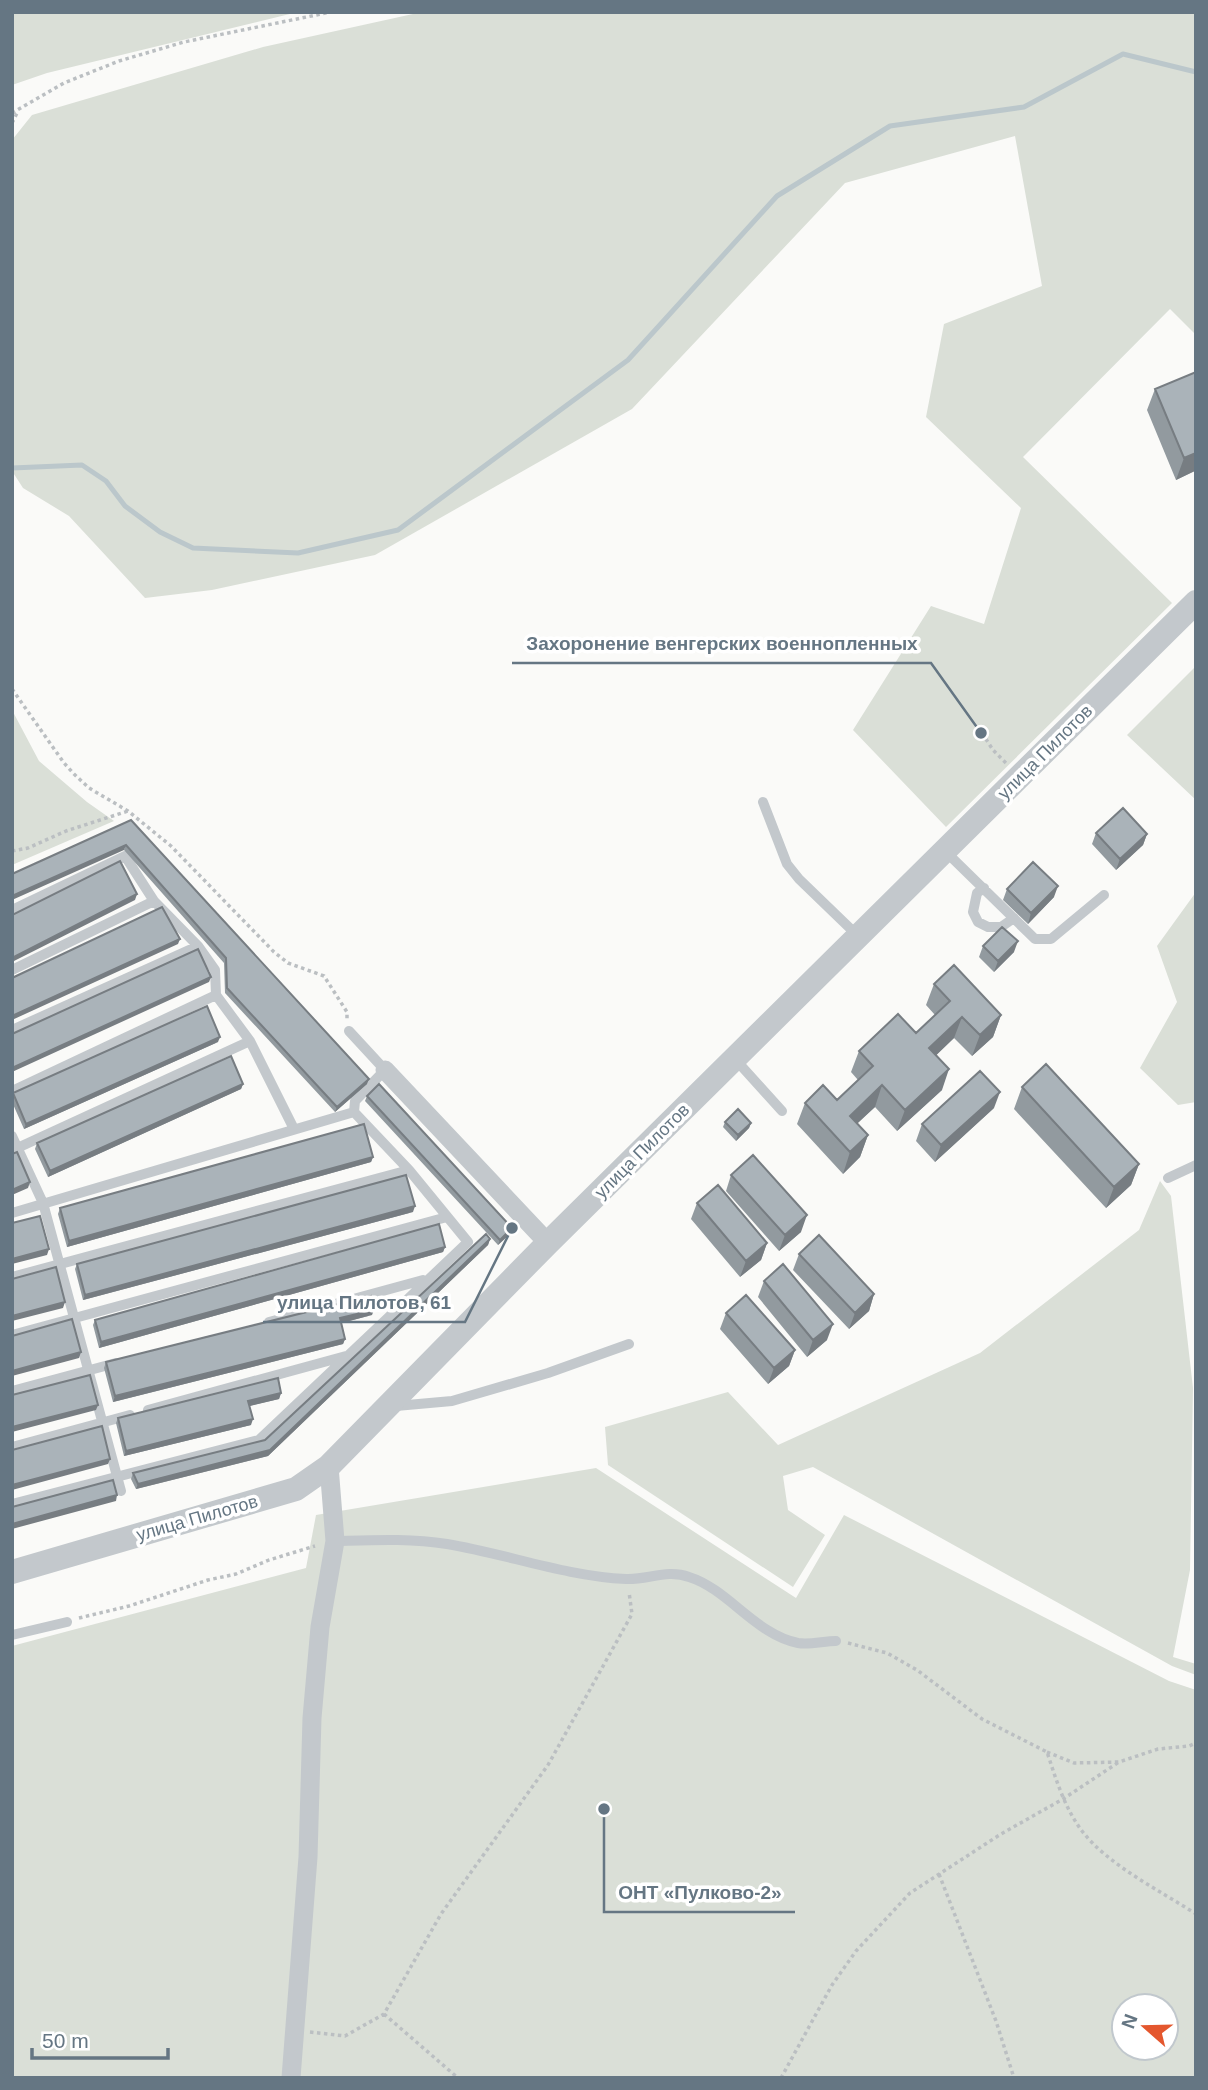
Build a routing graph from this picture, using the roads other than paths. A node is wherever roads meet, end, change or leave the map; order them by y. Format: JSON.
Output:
{"nodes":[{"id":1,"x":1196,"y":602,"type":"edge"},
{"id":2,"x":763,"y":802,"type":"dead end"},
{"id":3,"x":945,"y":851,"type":"junction"},
{"id":4,"x":984,"y":888,"type":"junction"},
{"id":5,"x":1104,"y":895,"type":"dead end"},
{"id":6,"x":154,"y":901,"type":"junction"},
{"id":7,"x":12,"y":911,"type":"edge"},
{"id":8,"x":1014,"y":918,"type":"junction"},
{"id":9,"x":859,"y":936,"type":"junction"},
{"id":10,"x":198,"y":946,"type":"junction"},
{"id":11,"x":12,"y":970,"type":"edge"},
{"id":12,"x":216,"y":995,"type":"junction"},
{"id":13,"x":12,"y":1030,"type":"edge"},
{"id":14,"x":349,"y":1031,"type":"road end"},
{"id":15,"x":250,"y":1041,"type":"junction"},
{"id":16,"x":735,"y":1059,"type":"junction"},
{"id":17,"x":385,"y":1070,"type":"junction"},
{"id":18,"x":12,"y":1091,"type":"edge"},
{"id":19,"x":782,"y":1111,"type":"dead end"},
{"id":20,"x":354,"y":1112,"type":"junction"},
{"id":21,"x":294,"y":1129,"type":"junction"},
{"id":22,"x":12,"y":1136,"type":"edge"},
{"id":23,"x":15,"y":1149,"type":"edge"},
{"id":24,"x":1196,"y":1165,"type":"edge"},
{"id":25,"x":409,"y":1170,"type":"junction"},
{"id":26,"x":1168,"y":1178,"type":"dead end"},
{"id":27,"x":43,"y":1203,"type":"junction"},
{"id":28,"x":12,"y":1213,"type":"edge"},
{"id":29,"x":447,"y":1217,"type":"junction"},
{"id":30,"x":548,"y":1244,"type":"junction"},
{"id":31,"x":60,"y":1265,"type":"junction"},
{"id":32,"x":12,"y":1277,"type":"edge"},
{"id":33,"x":427,"y":1279,"type":"junction"},
{"id":34,"x":75,"y":1318,"type":"junction"},
{"id":35,"x":258,"y":1325,"type":"edge"},
{"id":36,"x":12,"y":1335,"type":"edge"},
{"id":37,"x":629,"y":1344,"type":"dead end"},
{"id":38,"x":347,"y":1355,"type":"junction"},
{"id":39,"x":128,"y":1360,"type":"edge"},
{"id":40,"x":89,"y":1370,"type":"junction"},
{"id":41,"x":12,"y":1391,"type":"edge"},
{"id":42,"x":388,"y":1407,"type":"junction"},
{"id":43,"x":103,"y":1423,"type":"junction"},
{"id":44,"x":12,"y":1447,"type":"edge"},
{"id":45,"x":329,"y":1466,"type":"junction"},
{"id":46,"x":118,"y":1475,"type":"junction"},
{"id":47,"x":121,"y":1491,"type":"dead end"},
{"id":48,"x":12,"y":1504,"type":"edge"},
{"id":49,"x":335,"y":1541,"type":"junction"},
{"id":50,"x":12,"y":1572,"type":"edge"},
{"id":51,"x":66,"y":1622,"type":"road end"},
{"id":52,"x":12,"y":1635,"type":"edge"},
{"id":53,"x":836,"y":1641,"type":"road end"},
{"id":54,"x":291,"y":2078,"type":"edge"}],
"edges":[{"from":1,"to":3,"type":"street","name":"улица Пилотов"},
{"from":2,"to":9,"type":"lane"},
{"from":3,"to":4,"type":"lane"},
{"from":3,"to":9,"type":"street","name":"улица Пилотов"},
{"from":4,"to":8,"type":"lane"},
{"from":4,"to":8,"type":"lane"},
{"from":5,"to":8,"type":"lane"},
{"from":6,"to":7,"type":"lane"},
{"from":6,"to":10,"type":"lane"},
{"from":6,"to":11,"type":"lane"},
{"from":9,"to":16,"type":"street","name":"улица Пилотов"},
{"from":10,"to":12,"type":"lane"},
{"from":10,"to":13,"type":"lane"},
{"from":12,"to":15,"type":"lane"},
{"from":12,"to":18,"type":"lane"},
{"from":14,"to":17,"type":"lane"},
{"from":15,"to":21,"type":"lane"},
{"from":15,"to":23,"type":"lane"},
{"from":16,"to":19,"type":"lane"},
{"from":16,"to":30,"type":"street","name":"улица Пилотов"},
{"from":17,"to":20,"type":"lane"},
{"from":17,"to":30,"type":"street"},
{"from":20,"to":21,"type":"lane"},
{"from":20,"to":25,"type":"lane"},
{"from":21,"to":27,"type":"lane"},
{"from":22,"to":23,"type":"lane"},
{"from":23,"to":27,"type":"lane"},
{"from":24,"to":26,"type":"lane"},
{"from":25,"to":29,"type":"lane"},
{"from":25,"to":31,"type":"lane"},
{"from":27,"to":28,"type":"lane"},
{"from":27,"to":31,"type":"lane"},
{"from":29,"to":33,"type":"lane"},
{"from":29,"to":34,"type":"lane"},
{"from":30,"to":42,"type":"street","name":"улица Пилотов"},
{"from":31,"to":32,"type":"lane"},
{"from":31,"to":34,"type":"lane"},
{"from":33,"to":35,"type":"lane"},
{"from":33,"to":38,"type":"lane"},
{"from":34,"to":36,"type":"lane"},
{"from":34,"to":40,"type":"lane"},
{"from":37,"to":42,"type":"lane"},
{"from":38,"to":43,"type":"lane"},
{"from":38,"to":46,"type":"lane"},
{"from":39,"to":40,"type":"lane"},
{"from":40,"to":41,"type":"lane"},
{"from":40,"to":43,"type":"lane"},
{"from":42,"to":45,"type":"street","name":"улица Пилотов"},
{"from":43,"to":44,"type":"lane"},
{"from":43,"to":46,"type":"lane"},
{"from":45,"to":49,"type":"street"},
{"from":45,"to":50,"type":"street","name":"улица Пилотов"},
{"from":46,"to":47,"type":"lane"},
{"from":46,"to":48,"type":"lane"},
{"from":49,"to":53,"type":"lane"},
{"from":49,"to":54,"type":"street"},
{"from":51,"to":52,"type":"lane"}]}
